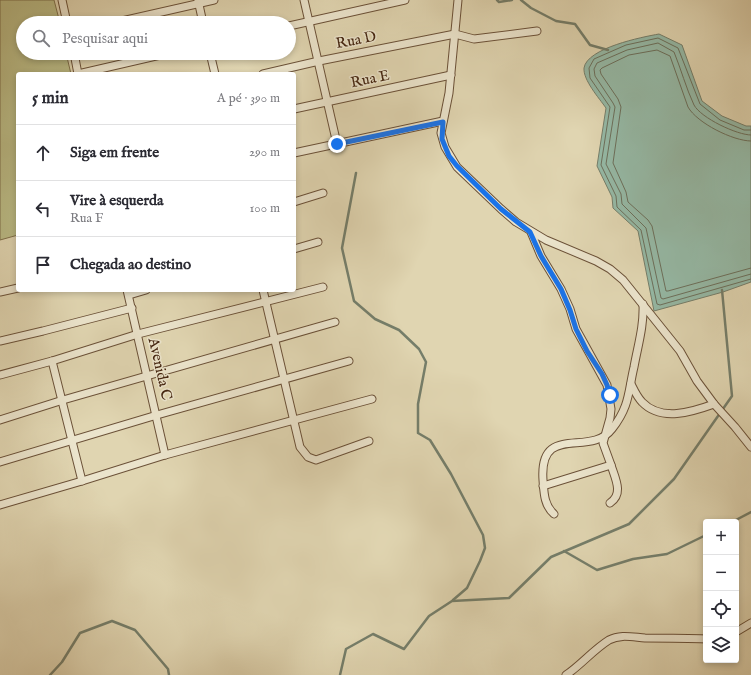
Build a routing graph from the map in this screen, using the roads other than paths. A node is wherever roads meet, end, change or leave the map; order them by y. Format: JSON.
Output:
{"nodes":[{"id":1,"x":62,"y":0,"type":"edge"},
{"id":2,"x":214,"y":0,"type":"edge"},
{"id":3,"x":304,"y":0,"type":"edge"},
{"id":4,"x":405,"y":0,"type":"edge"},
{"id":5,"x":458,"y":0,"type":"edge"},
{"id":6,"x":198,"y":2,"type":"edge"},
{"id":7,"x":65,"y":16,"type":"edge"},
{"id":8,"x":141,"y":16,"type":"edge"},
{"id":9,"x":201,"y":16,"type":"edge"},
{"id":10,"x":309,"y":22,"type":"junction"},
{"id":11,"x":296,"y":25,"type":"edge"},
{"id":12,"x":537,"y":31,"type":"dead end"},
{"id":13,"x":455,"y":34,"type":"junction"},
{"id":14,"x":75,"y":60,"type":"edge"},
{"id":15,"x":139,"y":60,"type":"edge"},
{"id":16,"x":212,"y":60,"type":"edge"},
{"id":17,"x":318,"y":61,"type":"junction"},
{"id":18,"x":78,"y":72,"type":"edge"},
{"id":19,"x":87,"y":72,"type":"edge"},
{"id":20,"x":215,"y":72,"type":"edge"},
{"id":21,"x":271,"y":72,"type":"edge"},
{"id":22,"x":451,"y":75,"type":"junction"},
{"id":23,"x":328,"y":101,"type":"junction"},
{"id":24,"x":296,"y":109,"type":"edge"},
{"id":25,"x":443,"y":122,"type":"junction"},
{"id":26,"x":337,"y":144,"type":"junction"},
{"id":27,"x":296,"y":153,"type":"edge"},
{"id":28,"x":323,"y":193,"type":"dead end"},
{"id":29,"x":296,"y":201,"type":"edge"},
{"id":30,"x":530,"y":232,"type":"junction"},
{"id":31,"x":318,"y":242,"type":"dead end"},
{"id":32,"x":296,"y":249,"type":"edge"},
{"id":33,"x":323,"y":287,"type":"dead end"},
{"id":34,"x":16,"y":288,"type":"edge"},
{"id":35,"x":0,"y":292,"type":"edge"},
{"id":36,"x":264,"y":292,"type":"edge"},
{"id":37,"x":128,"y":293,"type":"edge"},
{"id":38,"x":266,"y":301,"type":"junction"},
{"id":39,"x":643,"y":303,"type":"junction"},
{"id":40,"x":132,"y":308,"type":"junction"},
{"id":41,"x":335,"y":322,"type":"dead end"},
{"id":42,"x":138,"y":334,"type":"junction"},
{"id":43,"x":275,"y":339,"type":"junction"},
{"id":44,"x":0,"y":340,"type":"edge"},
{"id":45,"x":52,"y":361,"type":"junction"},
{"id":46,"x":349,"y":361,"type":"dead end"},
{"id":47,"x":0,"y":375,"type":"edge"},
{"id":48,"x":148,"y":376,"type":"junction"},
{"id":49,"x":284,"y":379,"type":"junction"},
{"id":50,"x":631,"y":384,"type":"junction"},
{"id":51,"x":372,"y":399,"type":"dead end"},
{"id":52,"x":63,"y":400,"type":"junction"},
{"id":53,"x":714,"y":404,"type":"junction"},
{"id":54,"x":157,"y":415,"type":"junction"},
{"id":55,"x":0,"y":420,"type":"edge"},
{"id":56,"x":293,"y":420,"type":"junction"},
{"id":57,"x":604,"y":437,"type":"junction"},
{"id":58,"x":72,"y":440,"type":"junction"},
{"id":59,"x":369,"y":441,"type":"dead end"},
{"id":60,"x":751,"y":446,"type":"edge"},
{"id":61,"x":165,"y":455,"type":"junction"},
{"id":62,"x":0,"y":462,"type":"edge"},
{"id":63,"x":610,"y":465,"type":"junction"},
{"id":64,"x":82,"y":481,"type":"junction"},
{"id":65,"x":543,"y":486,"type":"junction"},
{"id":66,"x":610,"y":503,"type":"dead end"},
{"id":67,"x":0,"y":505,"type":"edge"},
{"id":68,"x":554,"y":514,"type":"dead end"},
{"id":69,"x":751,"y":623,"type":"edge"},
{"id":70,"x":739,"y":630,"type":"edge"},
{"id":71,"x":703,"y":639,"type":"edge"},
{"id":72,"x":566,"y":675,"type":"edge"}],
"edges":[{"from":1,"to":7,"type":"street"},
{"from":2,"to":6,"type":"street"},
{"from":3,"to":10,"type":"street"},
{"from":4,"to":10,"type":"street"},
{"from":5,"to":13,"type":"street"},
{"from":6,"to":8,"type":"street"},
{"from":6,"to":9,"type":"street"},
{"from":10,"to":11,"type":"street"},
{"from":10,"to":17,"type":"street"},
{"from":12,"to":13,"type":"street"},
{"from":13,"to":17,"type":"street","name":"Rua D"},
{"from":13,"to":22,"type":"street"},
{"from":14,"to":18,"type":"street"},
{"from":15,"to":19,"type":"street"},
{"from":16,"to":20,"type":"street"},
{"from":17,"to":21,"type":"street","name":"Rua D"},
{"from":17,"to":23,"type":"street"},
{"from":22,"to":23,"type":"street","name":"Rua E"},
{"from":22,"to":25,"type":"street"},
{"from":23,"to":24,"type":"street","name":"Rua E"},
{"from":23,"to":26,"type":"street"},
{"from":25,"to":26,"type":"street"},
{"from":25,"to":30,"type":"street"},
{"from":26,"to":27,"type":"street"},
{"from":28,"to":29,"type":"street"},
{"from":30,"to":39,"type":"street"},
{"from":30,"to":57,"type":"street"},
{"from":31,"to":32,"type":"street"},
{"from":33,"to":38,"type":"street"},
{"from":34,"to":35,"type":"street"},
{"from":36,"to":38,"type":"street"},
{"from":37,"to":40,"type":"street","name":"Avenida C"},
{"from":38,"to":42,"type":"street"},
{"from":38,"to":43,"type":"street"},
{"from":39,"to":50,"type":"street"},
{"from":39,"to":53,"type":"street"},
{"from":40,"to":42,"type":"street","name":"Avenida C"},
{"from":40,"to":44,"type":"street"},
{"from":41,"to":43,"type":"street"},
{"from":42,"to":45,"type":"street"},
{"from":42,"to":48,"type":"street","name":"Avenida C"},
{"from":43,"to":48,"type":"street"},
{"from":43,"to":49,"type":"street"},
{"from":45,"to":47,"type":"street"},
{"from":45,"to":52,"type":"street"},
{"from":46,"to":49,"type":"street"},
{"from":48,"to":52,"type":"street"},
{"from":48,"to":54,"type":"street","name":"Avenida C"},
{"from":49,"to":54,"type":"street"},
{"from":49,"to":56,"type":"street"},
{"from":50,"to":53,"type":"street"},
{"from":50,"to":57,"type":"street"},
{"from":51,"to":56,"type":"street"},
{"from":52,"to":55,"type":"street"},
{"from":52,"to":58,"type":"street"},
{"from":53,"to":60,"type":"street"},
{"from":54,"to":58,"type":"street"},
{"from":54,"to":61,"type":"street","name":"Avenida C"},
{"from":56,"to":59,"type":"street"},
{"from":56,"to":61,"type":"street"},
{"from":57,"to":63,"type":"street"},
{"from":57,"to":65,"type":"street"},
{"from":58,"to":62,"type":"street"},
{"from":58,"to":64,"type":"street"},
{"from":61,"to":64,"type":"street"},
{"from":63,"to":65,"type":"street"},
{"from":63,"to":66,"type":"street"},
{"from":64,"to":67,"type":"street"},
{"from":65,"to":68,"type":"street"},
{"from":69,"to":70,"type":"street"},
{"from":71,"to":72,"type":"street"}]}
